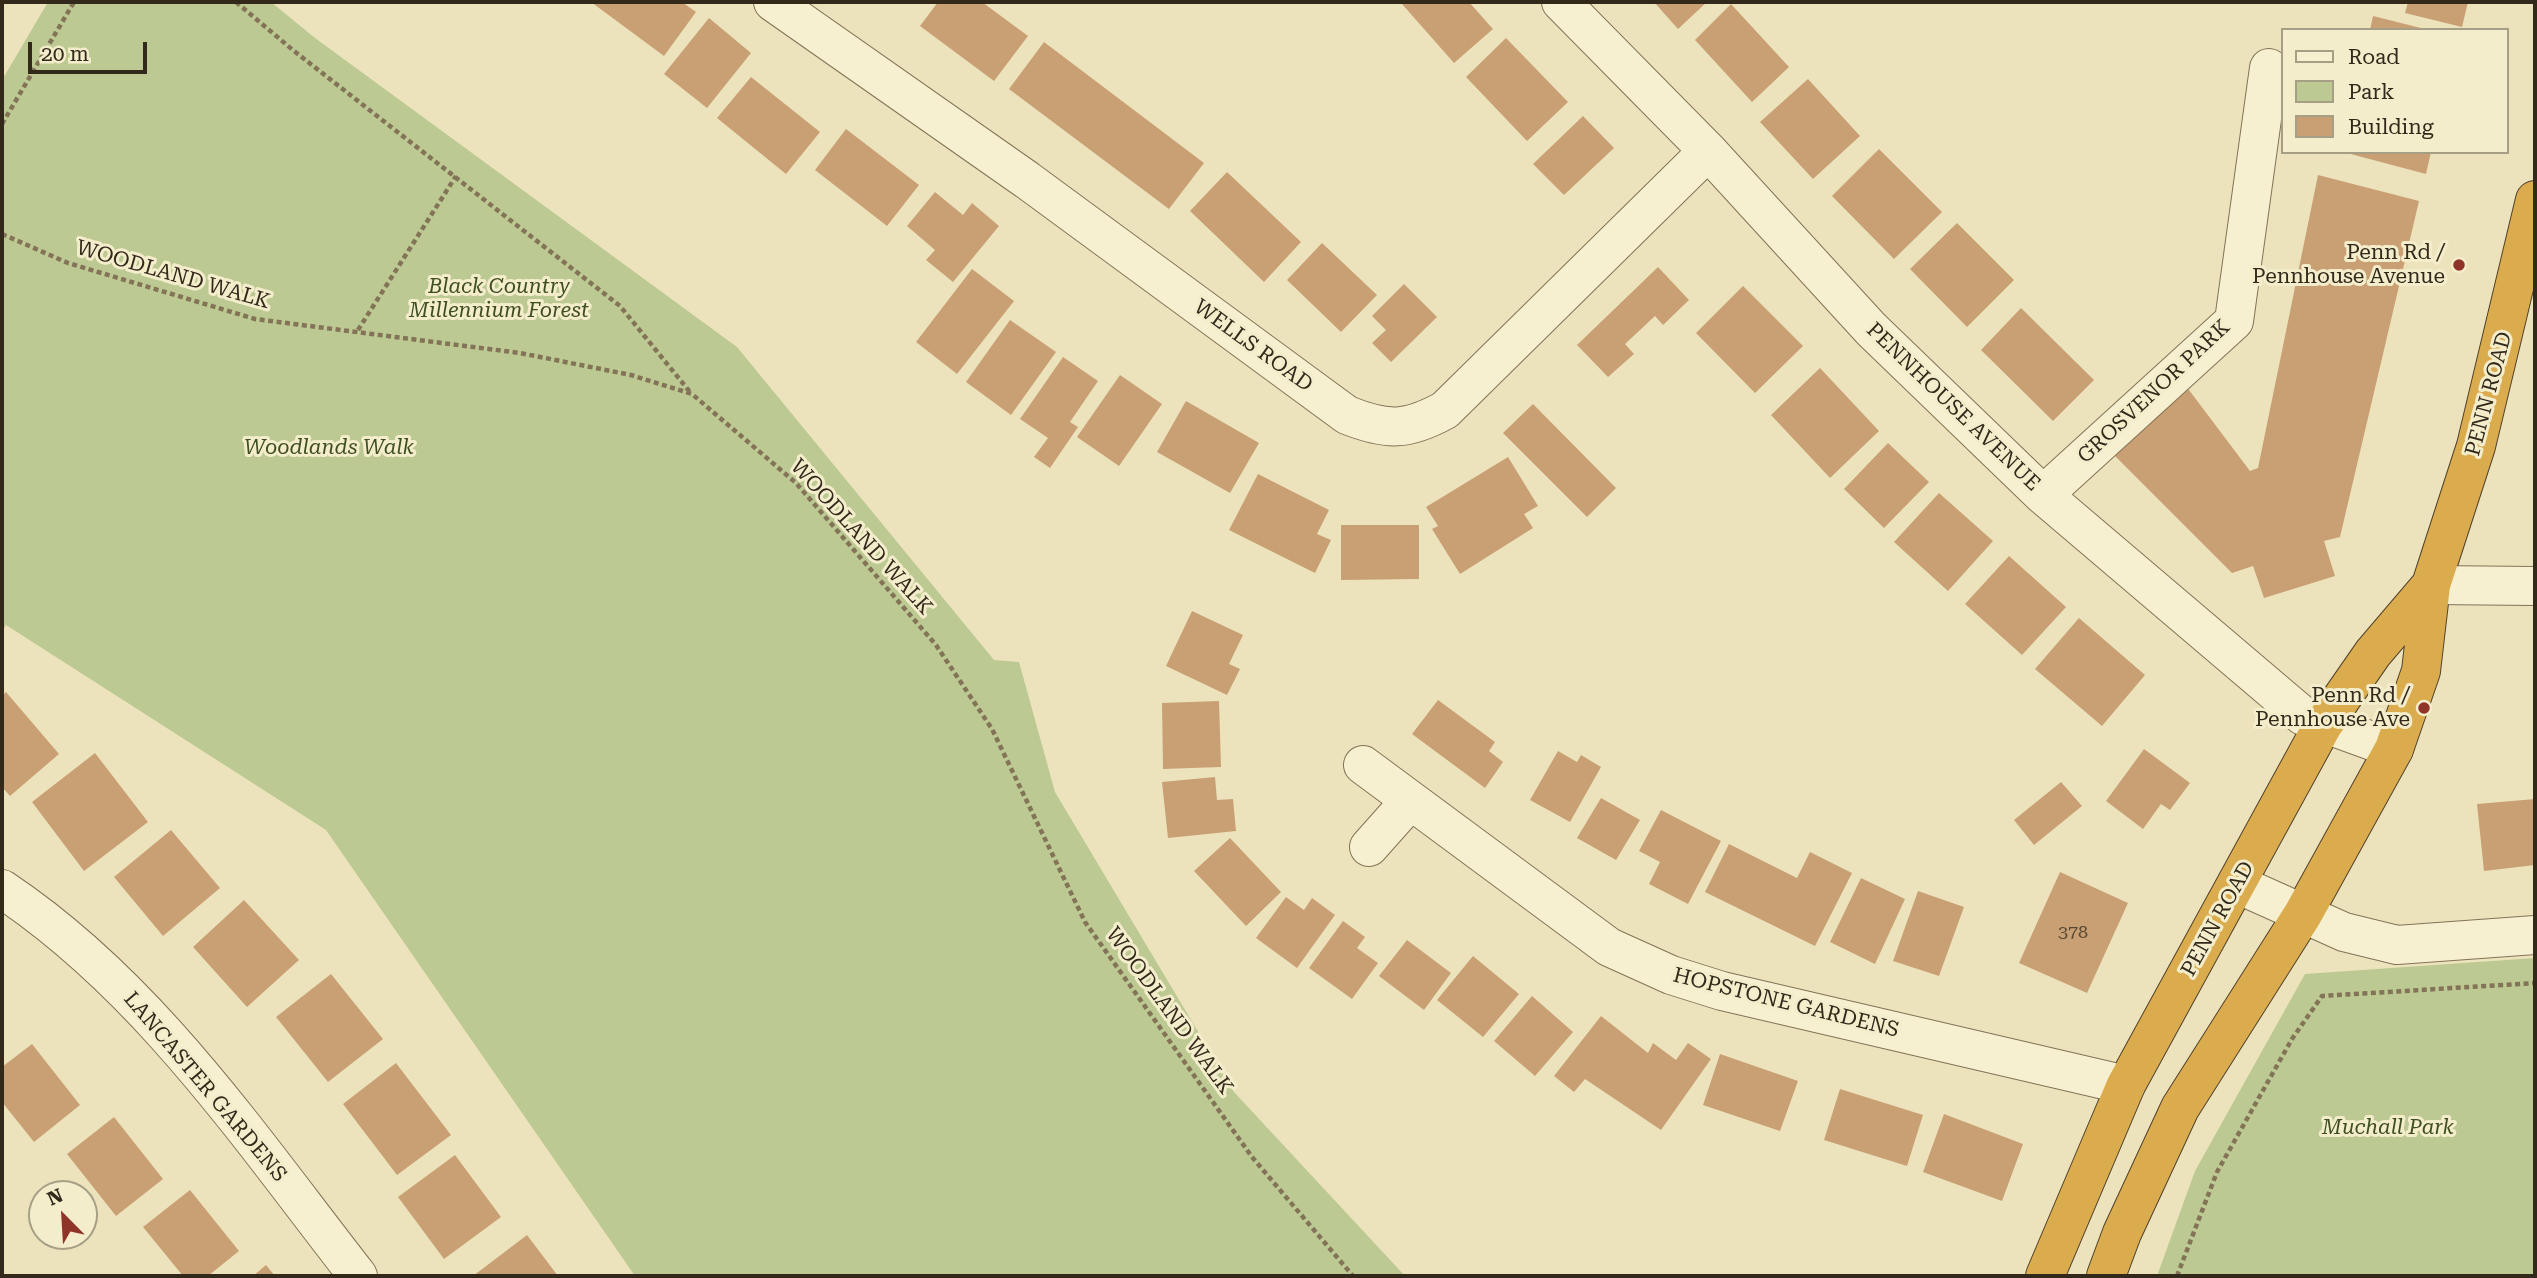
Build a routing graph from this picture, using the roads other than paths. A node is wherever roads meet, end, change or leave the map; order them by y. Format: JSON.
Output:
{"nodes":[{"id":1,"x":773,"y":2,"type":"edge"},
{"id":2,"x":1561,"y":2,"type":"edge"},
{"id":3,"x":2269,"y":68,"type":"dead end"},
{"id":4,"x":1708,"y":151,"type":"junction"},
{"id":5,"x":2535,"y":200,"type":"edge"},
{"id":6,"x":2043,"y":495,"type":"junction"},
{"id":7,"x":2431,"y":585,"type":"junction"},
{"id":8,"x":2535,"y":586,"type":"edge"},
{"id":9,"x":2323,"y":725,"type":"junction"},
{"id":10,"x":2393,"y":749,"type":"junction"},
{"id":11,"x":1363,"y":765,"type":"dead end"},
{"id":12,"x":1409,"y":802,"type":"junction"},
{"id":13,"x":1369,"y":847,"type":"dead end"},
{"id":14,"x":2237,"y":884,"type":"junction"},
{"id":15,"x":2,"y":889,"type":"edge"},
{"id":16,"x":2303,"y":914,"type":"junction"},
{"id":17,"x":2535,"y":935,"type":"edge"},
{"id":18,"x":2126,"y":1085,"type":"junction"},
{"id":19,"x":358,"y":1276,"type":"edge"},
{"id":20,"x":2045,"y":1276,"type":"edge"},
{"id":21,"x":2106,"y":1276,"type":"edge"}],
"edges":[{"from":1,"to":4,"type":"street","name":"WELLS ROAD"},
{"from":2,"to":4,"type":"street","name":"PENNHOUSE AVENUE"},
{"from":3,"to":6,"type":"street","name":"GROSVENOR PARK"},
{"from":4,"to":6,"type":"street","name":"PENNHOUSE AVENUE"},
{"from":5,"to":7,"type":"highway","name":"PENN ROAD"},
{"from":6,"to":9,"type":"street","name":"PENNHOUSE AVENUE"},
{"from":7,"to":8,"type":"street"},
{"from":7,"to":9,"type":"highway","name":"PENN ROAD"},
{"from":7,"to":10,"type":"highway","name":"PENN ROAD"},
{"from":9,"to":10,"type":"street","name":"PENNHOUSE AVENUE"},
{"from":9,"to":14,"type":"highway","name":"PENN ROAD"},
{"from":10,"to":16,"type":"highway","name":"PENN ROAD"},
{"from":11,"to":12,"type":"street","name":"HOPSTONE GARDENS"},
{"from":12,"to":13,"type":"street"},
{"from":12,"to":18,"type":"street","name":"HOPSTONE GARDENS"},
{"from":14,"to":16,"type":"street"},
{"from":14,"to":18,"type":"highway","name":"PENN ROAD"},
{"from":15,"to":19,"type":"street","name":"LANCASTER GARDENS"},
{"from":16,"to":17,"type":"street"},
{"from":16,"to":21,"type":"highway","name":"PENN ROAD"},
{"from":18,"to":20,"type":"highway","name":"PENN ROAD"}]}
